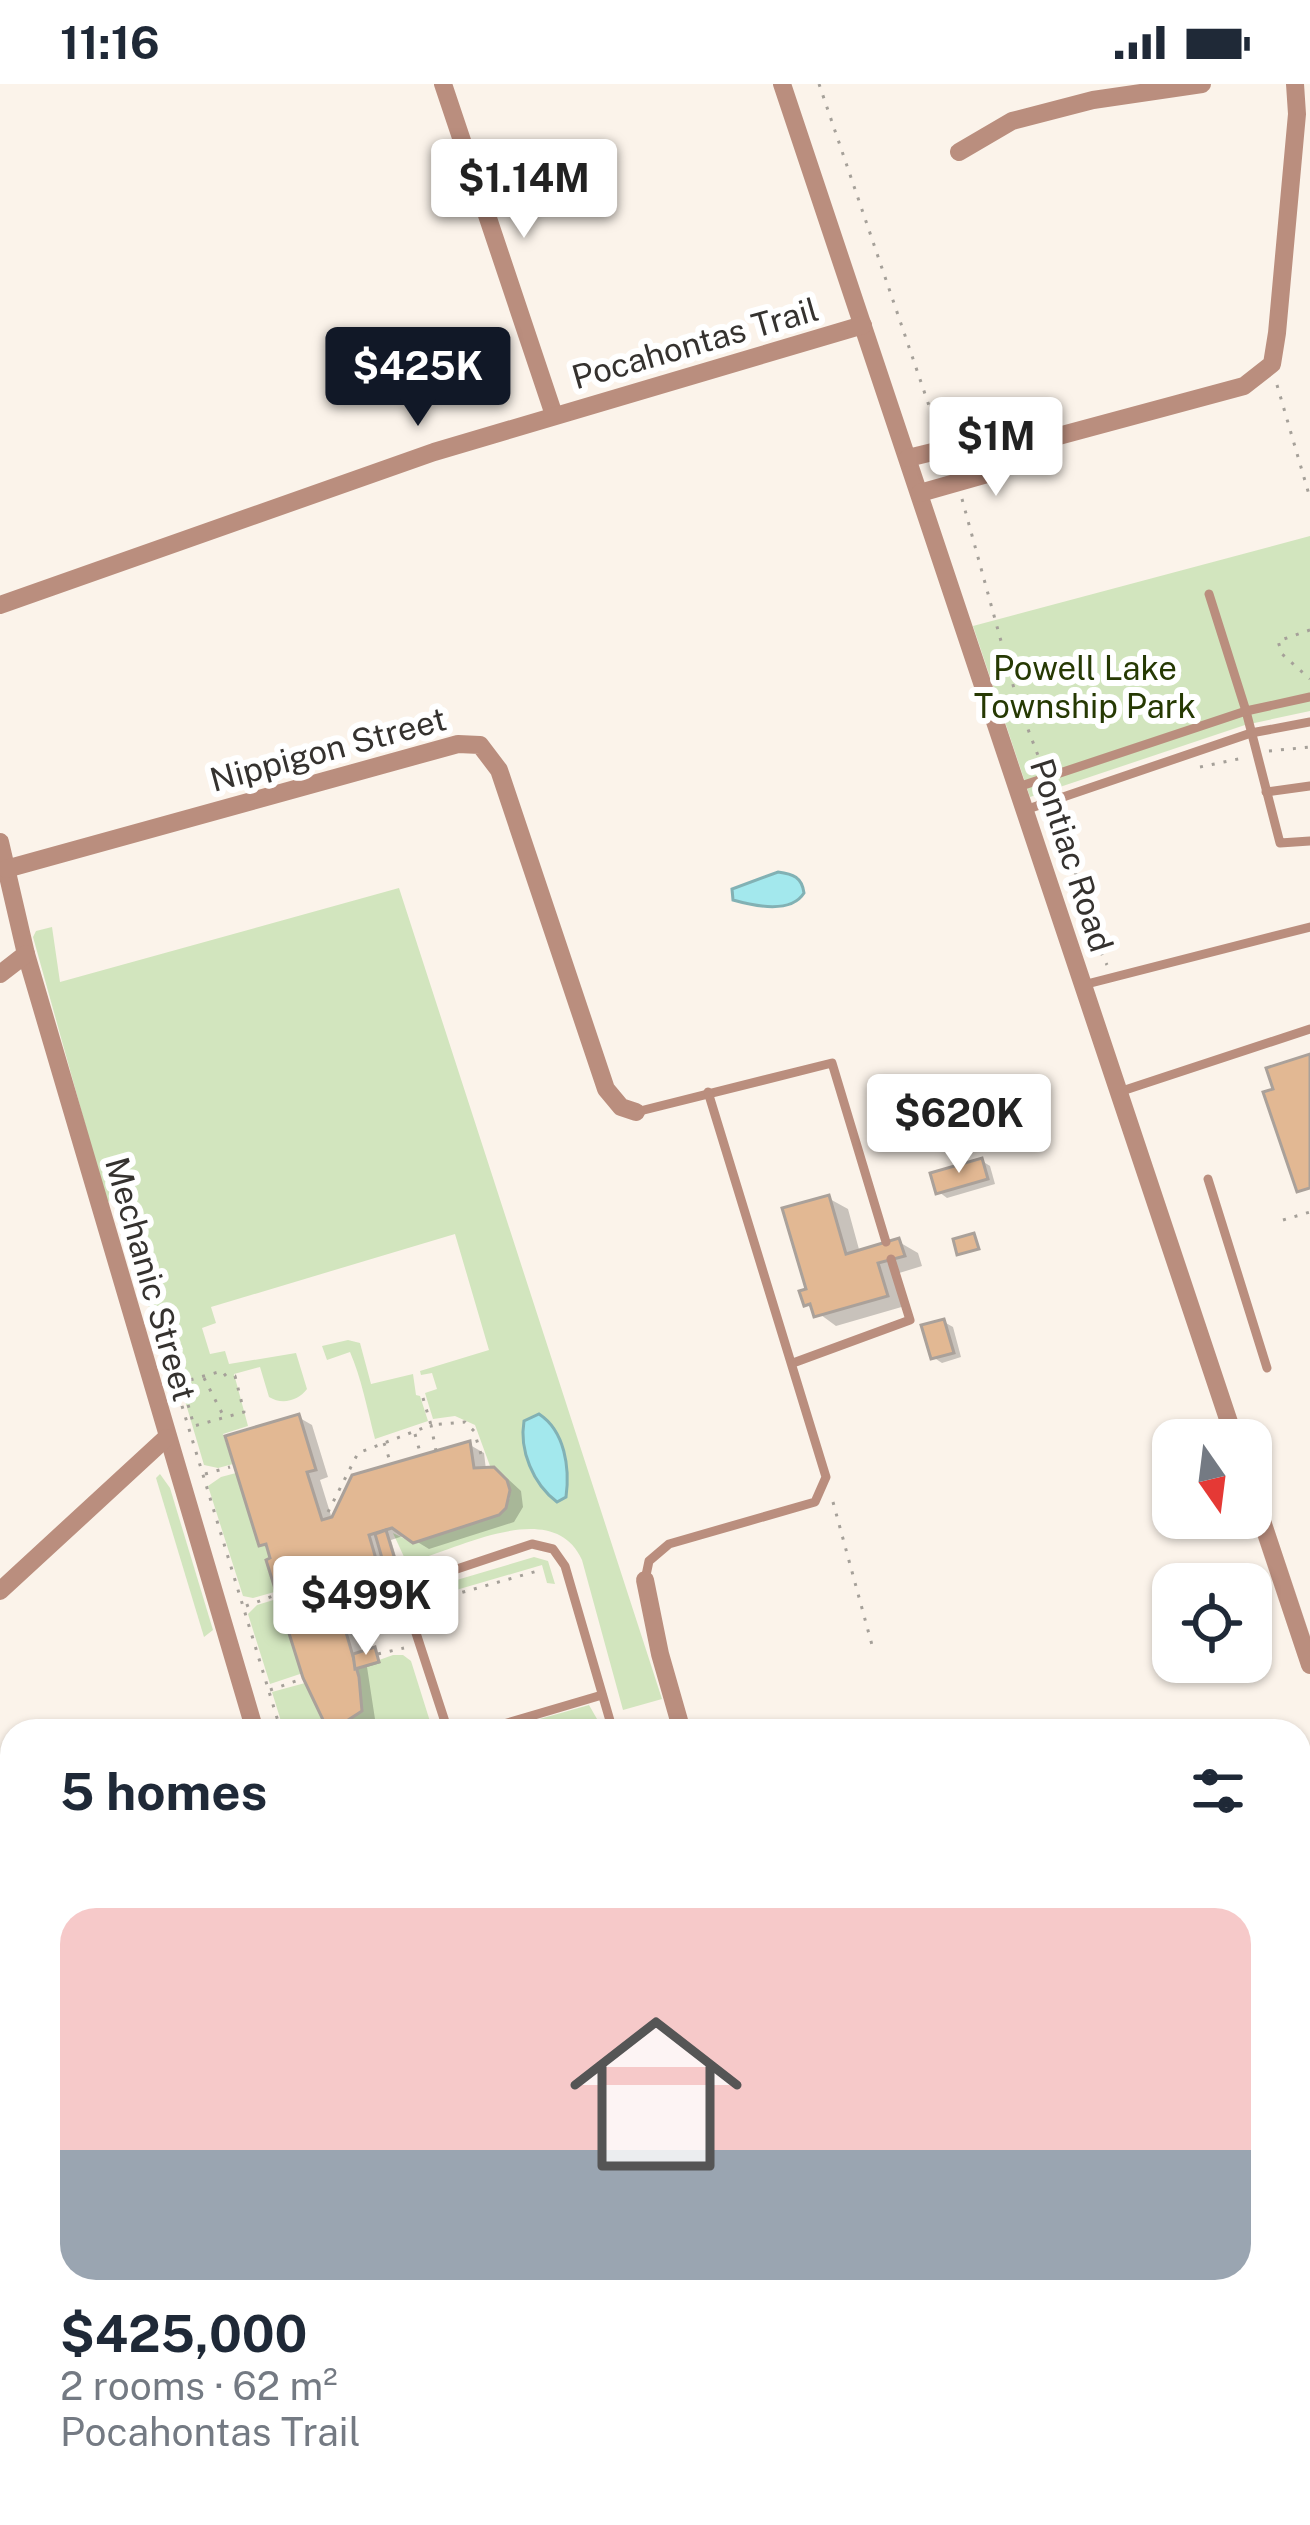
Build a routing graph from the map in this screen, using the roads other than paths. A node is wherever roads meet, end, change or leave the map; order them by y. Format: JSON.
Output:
{"nodes":[{"id":1,"x":443,"y":84,"type":"edge"},
{"id":2,"x":782,"y":84,"type":"edge"},
{"id":3,"x":1202,"y":84,"type":"edge"},
{"id":4,"x":1295,"y":84,"type":"edge"},
{"id":5,"x":959,"y":152,"type":"dead end"},
{"id":6,"x":863,"y":325,"type":"junction"},
{"id":7,"x":554,"y":416,"type":"junction"},
{"id":8,"x":1040,"y":441,"type":"junction"},
{"id":9,"x":908,"y":458,"type":"junction"},
{"id":10,"x":920,"y":494,"type":"junction"},
{"id":11,"x":1209,"y":594,"type":"dead end"},
{"id":12,"x":0,"y":605,"type":"edge"},
{"id":13,"x":1310,"y":697,"type":"edge"},
{"id":14,"x":1246,"y":711,"type":"junction"},
{"id":15,"x":1310,"y":722,"type":"edge"},
{"id":16,"x":1251,"y":733,"type":"junction"},
{"id":17,"x":1310,"y":786,"type":"edge"},
{"id":18,"x":1018,"y":787,"type":"junction"},
{"id":19,"x":1266,"y":791,"type":"junction"},
{"id":20,"x":1025,"y":810,"type":"junction"},
{"id":21,"x":1310,"y":841,"type":"edge"},
{"id":22,"x":0,"y":842,"type":"edge"},
{"id":23,"x":6,"y":869,"type":"junction"},
{"id":24,"x":1310,"y":927,"type":"edge"},
{"id":25,"x":26,"y":954,"type":"junction"},
{"id":26,"x":0,"y":974,"type":"edge"},
{"id":27,"x":1083,"y":985,"type":"junction"},
{"id":28,"x":1310,"y":1029,"type":"edge"},
{"id":29,"x":708,"y":1092,"type":"junction"},
{"id":30,"x":1119,"y":1092,"type":"junction"},
{"id":31,"x":636,"y":1112,"type":"joint"},
{"id":32,"x":1208,"y":1179,"type":"dead end"},
{"id":33,"x":886,"y":1242,"type":"dead end"},
{"id":34,"x":891,"y":1259,"type":"dead end"},
{"id":35,"x":793,"y":1363,"type":"junction"},
{"id":36,"x":1267,"y":1368,"type":"dead end"},
{"id":37,"x":1228,"y":1419,"type":"edge"},
{"id":38,"x":166,"y":1438,"type":"junction"},
{"id":39,"x":1268,"y":1539,"type":"edge"},
{"id":40,"x":645,"y":1580,"type":"joint"},
{"id":41,"x":0,"y":1591,"type":"edge"},
{"id":42,"x":1310,"y":1665,"type":"edge"},
{"id":43,"x":602,"y":1695,"type":"junction"},
{"id":44,"x":251,"y":1719,"type":"edge"},
{"id":45,"x":444,"y":1719,"type":"edge"},
{"id":46,"x":521,"y":1719,"type":"edge"},
{"id":47,"x":609,"y":1719,"type":"edge"},
{"id":48,"x":678,"y":1719,"type":"edge"}],
"edges":[{"from":1,"to":7,"type":"street"},
{"from":2,"to":6,"type":"street","name":"Pontiac Road"},
{"from":3,"to":5,"type":"street"},
{"from":4,"to":8,"type":"street"},
{"from":6,"to":7,"type":"street","name":"Pocahontas Trail"},
{"from":6,"to":9,"type":"street","name":"Pontiac Road"},
{"from":7,"to":12,"type":"street","name":"Pocahontas Trail"},
{"from":8,"to":9,"type":"street"},
{"from":8,"to":10,"type":"street"},
{"from":9,"to":10,"type":"street","name":"Pontiac Road"},
{"from":10,"to":18,"type":"street","name":"Pontiac Road"},
{"from":11,"to":14,"type":"lane"},
{"from":13,"to":14,"type":"lane"},
{"from":14,"to":16,"type":"lane"},
{"from":14,"to":18,"type":"lane"},
{"from":15,"to":16,"type":"lane"},
{"from":16,"to":19,"type":"lane"},
{"from":16,"to":20,"type":"lane"},
{"from":17,"to":19,"type":"lane"},
{"from":18,"to":20,"type":"street","name":"Pontiac Road"},
{"from":19,"to":21,"type":"lane"},
{"from":20,"to":27,"type":"street","name":"Pontiac Road"},
{"from":22,"to":23,"type":"street","name":"Mechanic Street"},
{"from":23,"to":25,"type":"street","name":"Mechanic Street"},
{"from":23,"to":31,"type":"street","name":"Nippigon Street"},
{"from":24,"to":27,"type":"lane"},
{"from":25,"to":26,"type":"street"},
{"from":25,"to":38,"type":"street","name":"Mechanic Street"},
{"from":27,"to":30,"type":"street","name":"Pontiac Road"},
{"from":28,"to":30,"type":"lane"},
{"from":29,"to":31,"type":"lane"},
{"from":29,"to":33,"type":"lane"},
{"from":29,"to":35,"type":"lane"},
{"from":30,"to":37,"type":"street","name":"Pontiac Road"},
{"from":32,"to":36,"type":"lane"},
{"from":34,"to":35,"type":"lane"},
{"from":35,"to":40,"type":"lane"},
{"from":38,"to":41,"type":"street"},
{"from":38,"to":44,"type":"street","name":"Mechanic Street"},
{"from":39,"to":42,"type":"street"},
{"from":40,"to":48,"type":"street"},
{"from":43,"to":45,"type":"lane"},
{"from":43,"to":46,"type":"lane"},
{"from":43,"to":47,"type":"lane"}]}
